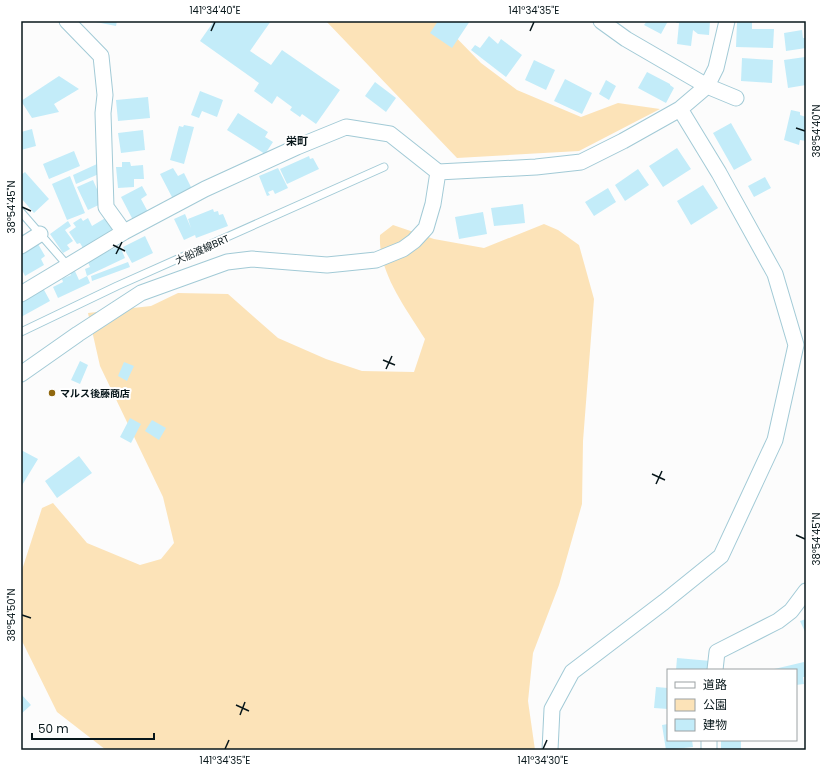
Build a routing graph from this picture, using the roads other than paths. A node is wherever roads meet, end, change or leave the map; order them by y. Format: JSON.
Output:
{"nodes":[{"id":1,"x":67,"y":21,"type":"edge"},
{"id":2,"x":602,"y":21,"type":"edge"},
{"id":3,"x":727,"y":21,"type":"edge"},
{"id":4,"x":707,"y":86,"type":"junction"},
{"id":5,"x":736,"y":98,"type":"dead end"},
{"id":6,"x":680,"y":110,"type":"junction"},
{"id":7,"x":384,"y":167,"type":"dead end"},
{"id":8,"x":438,"y":172,"type":"junction"},
{"id":9,"x":21,"y":212,"type":"edge"},
{"id":10,"x":124,"y":232,"type":"junction"},
{"id":11,"x":40,"y":234,"type":"junction"},
{"id":12,"x":21,"y":246,"type":"edge"},
{"id":13,"x":68,"y":266,"type":"junction"},
{"id":14,"x":22,"y":292,"type":"edge"},
{"id":15,"x":21,"y":332,"type":"edge"},
{"id":16,"x":21,"y":374,"type":"edge"},
{"id":17,"x":806,"y":592,"type":"edge"},
{"id":18,"x":715,"y":669,"type":"edge"},
{"id":19,"x":550,"y":750,"type":"edge"}],
"edges":[{"from":1,"to":10,"type":"street"},
{"from":2,"to":4,"type":"street"},
{"from":3,"to":4,"type":"street"},
{"from":4,"to":5,"type":"street"},
{"from":4,"to":6,"type":"street"},
{"from":6,"to":8,"type":"street"},
{"from":6,"to":19,"type":"street"},
{"from":7,"to":15,"type":"lane","name":"大船渡線BRT"},
{"from":8,"to":10,"type":"street"},
{"from":8,"to":16,"type":"street"},
{"from":9,"to":11,"type":"lane"},
{"from":10,"to":13,"type":"street"},
{"from":11,"to":12,"type":"street"},
{"from":11,"to":13,"type":"lane"},
{"from":13,"to":14,"type":"street"},
{"from":17,"to":18,"type":"street"}]}
